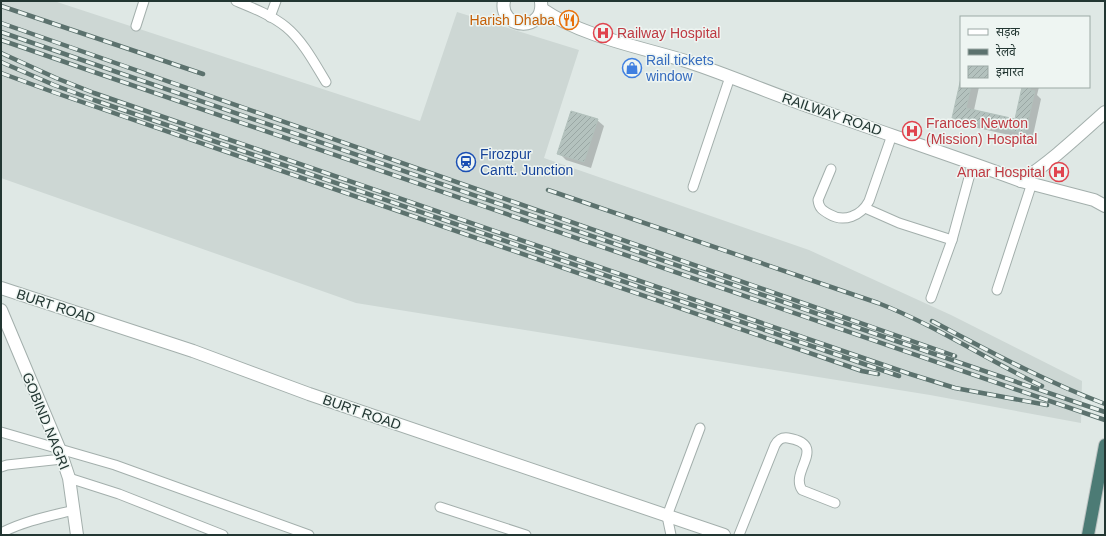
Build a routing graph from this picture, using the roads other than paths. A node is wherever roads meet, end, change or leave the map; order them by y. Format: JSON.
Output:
{"nodes":[{"id":1,"x":144,"y":1,"type":"edge"},
{"id":2,"x":236,"y":1,"type":"edge"},
{"id":3,"x":276,"y":1,"type":"edge"},
{"id":4,"x":502,"y":2,"type":"edge"},
{"id":5,"x":541,"y":5,"type":"edge"},
{"id":6,"x":270,"y":17,"type":"junction"},
{"id":7,"x":136,"y":26,"type":"dead end"},
{"id":8,"x":730,"y":77,"type":"junction"},
{"id":9,"x":326,"y":82,"type":"dead end"},
{"id":10,"x":1105,"y":112,"type":"edge"},
{"id":11,"x":892,"y":135,"type":"junction"},
{"id":12,"x":973,"y":163,"type":"junction"},
{"id":13,"x":831,"y":169,"type":"dead end"},
{"id":14,"x":1026,"y":182,"type":"junction"},
{"id":15,"x":693,"y":187,"type":"dead end"},
{"id":16,"x":1105,"y":206,"type":"edge"},
{"id":17,"x":865,"y":208,"type":"junction"},
{"id":18,"x":952,"y":240,"type":"junction"},
{"id":19,"x":1,"y":288,"type":"edge"},
{"id":20,"x":998,"y":290,"type":"dead end"},
{"id":21,"x":931,"y":298,"type":"dead end"},
{"id":22,"x":1,"y":310,"type":"edge"},
{"id":23,"x":700,"y":428,"type":"dead end"},
{"id":24,"x":1,"y":432,"type":"edge"},
{"id":25,"x":1105,"y":445,"type":"edge"},
{"id":26,"x":61,"y":454,"type":"junction"},
{"id":27,"x":1,"y":467,"type":"edge"},
{"id":28,"x":69,"y":478,"type":"junction"},
{"id":29,"x":835,"y":504,"type":"dead end"},
{"id":30,"x":440,"y":507,"type":"dead end"},
{"id":31,"x":74,"y":510,"type":"junction"},
{"id":32,"x":666,"y":516,"type":"junction"},
{"id":33,"x":1,"y":533,"type":"edge"},
{"id":34,"x":79,"y":534,"type":"edge"},
{"id":35,"x":223,"y":535,"type":"edge"},
{"id":36,"x":309,"y":535,"type":"edge"},
{"id":37,"x":526,"y":535,"type":"edge"},
{"id":38,"x":671,"y":535,"type":"edge"},
{"id":39,"x":724,"y":535,"type":"edge"},
{"id":40,"x":739,"y":535,"type":"edge"},
{"id":41,"x":1088,"y":535,"type":"edge"}],
"edges":[{"from":1,"to":7,"type":"street"},
{"from":2,"to":6,"type":"street"},
{"from":3,"to":6,"type":"street"},
{"from":4,"to":5,"type":"street"},
{"from":5,"to":8,"type":"street","name":"RAILWAY ROAD"},
{"from":6,"to":9,"type":"street"},
{"from":8,"to":11,"type":"street","name":"RAILWAY ROAD"},
{"from":8,"to":15,"type":"street"},
{"from":10,"to":14,"type":"street"},
{"from":11,"to":12,"type":"street","name":"RAILWAY ROAD"},
{"from":11,"to":17,"type":"street"},
{"from":12,"to":14,"type":"street","name":"RAILWAY ROAD"},
{"from":12,"to":18,"type":"street"},
{"from":13,"to":17,"type":"street"},
{"from":14,"to":16,"type":"street","name":"RAILWAY ROAD"},
{"from":14,"to":20,"type":"street"},
{"from":17,"to":18,"type":"street"},
{"from":18,"to":21,"type":"street"},
{"from":19,"to":32,"type":"street","name":"BURT ROAD"},
{"from":22,"to":26,"type":"street","name":"GOBIND NAGRI"},
{"from":23,"to":32,"type":"street"},
{"from":24,"to":26,"type":"street"},
{"from":25,"to":41,"type":"highway"},
{"from":26,"to":27,"type":"street"},
{"from":26,"to":28,"type":"street","name":"GOBIND NAGRI"},
{"from":26,"to":36,"type":"street"},
{"from":28,"to":31,"type":"street","name":"GOBIND NAGRI"},
{"from":28,"to":35,"type":"street"},
{"from":29,"to":40,"type":"street"},
{"from":30,"to":37,"type":"street"},
{"from":31,"to":33,"type":"street"},
{"from":31,"to":34,"type":"street","name":"GOBIND NAGRI"},
{"from":32,"to":38,"type":"street"},
{"from":32,"to":39,"type":"street","name":"BURT ROAD"}]}
